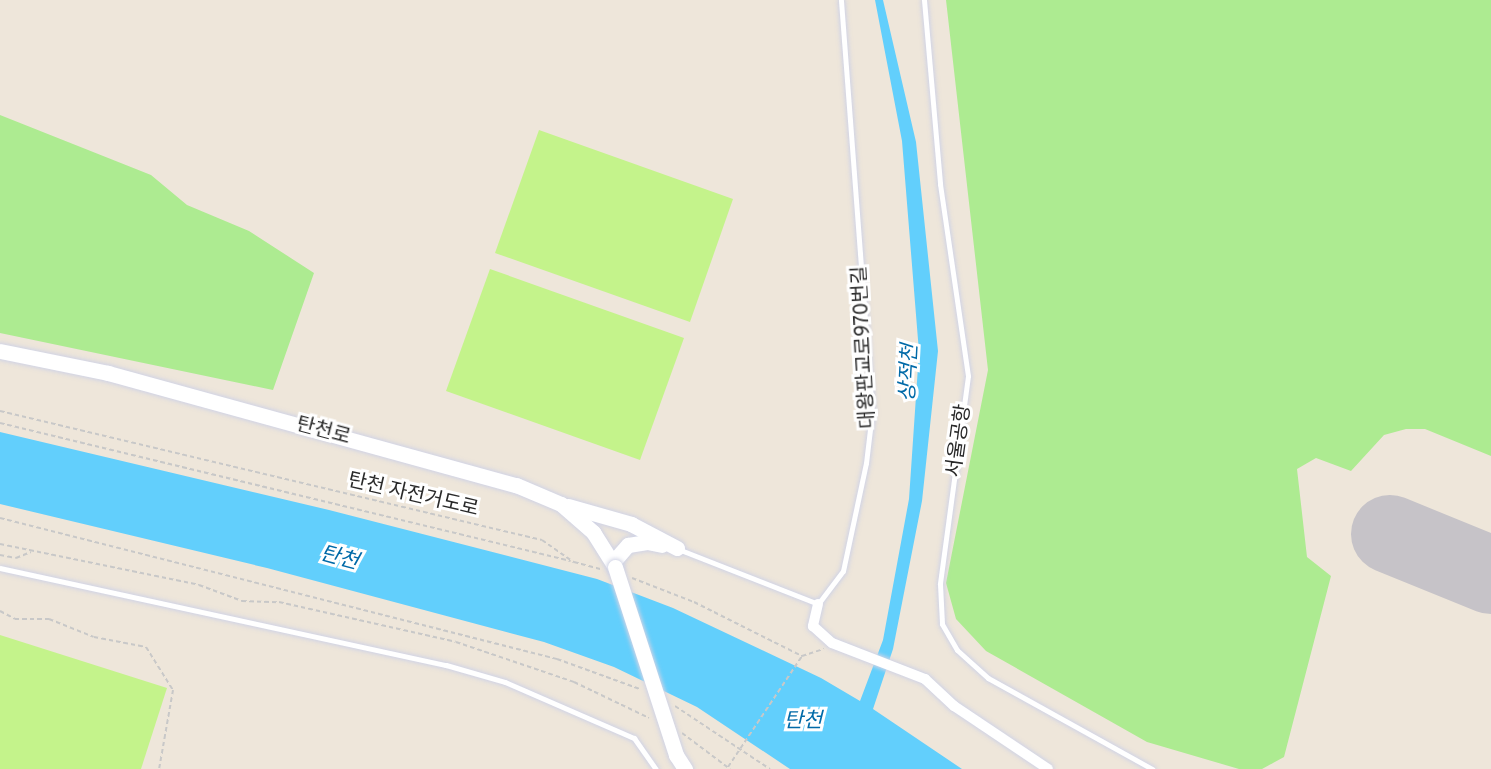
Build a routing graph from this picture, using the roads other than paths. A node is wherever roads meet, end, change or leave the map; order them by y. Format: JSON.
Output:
{"nodes":[{"id":1,"x":841,"y":0,"type":"edge"},
{"id":2,"x":924,"y":0,"type":"edge"},
{"id":3,"x":0,"y":351,"type":"edge"},
{"id":4,"x":561,"y":504,"type":"junction"},
{"id":5,"x":677,"y":548,"type":"junction"},
{"id":6,"x":611,"y":566,"type":"junction"},
{"id":7,"x":0,"y":568,"type":"edge"},
{"id":8,"x":818,"y":604,"type":"junction"},
{"id":9,"x":656,"y":769,"type":"edge"},
{"id":10,"x":685,"y":769,"type":"edge"},
{"id":11,"x":1048,"y":769,"type":"edge"},
{"id":12,"x":1152,"y":769,"type":"edge"}],
"edges":[{"from":1,"to":8,"type":"lane","name":"대왕판교로970번길"},
{"from":2,"to":12,"type":"lane","name":"서울공항"},
{"from":3,"to":4,"type":"main road","name":"탄천로"},
{"from":4,"to":5,"type":"main road"},
{"from":4,"to":6,"type":"main road","name":"탄천로"},
{"from":5,"to":6,"type":"main road"},
{"from":5,"to":8,"type":"lane"},
{"from":6,"to":10,"type":"main road","name":"탄천로","bridge":true},
{"from":7,"to":9,"type":"lane"},
{"from":8,"to":11,"type":"street"}]}
